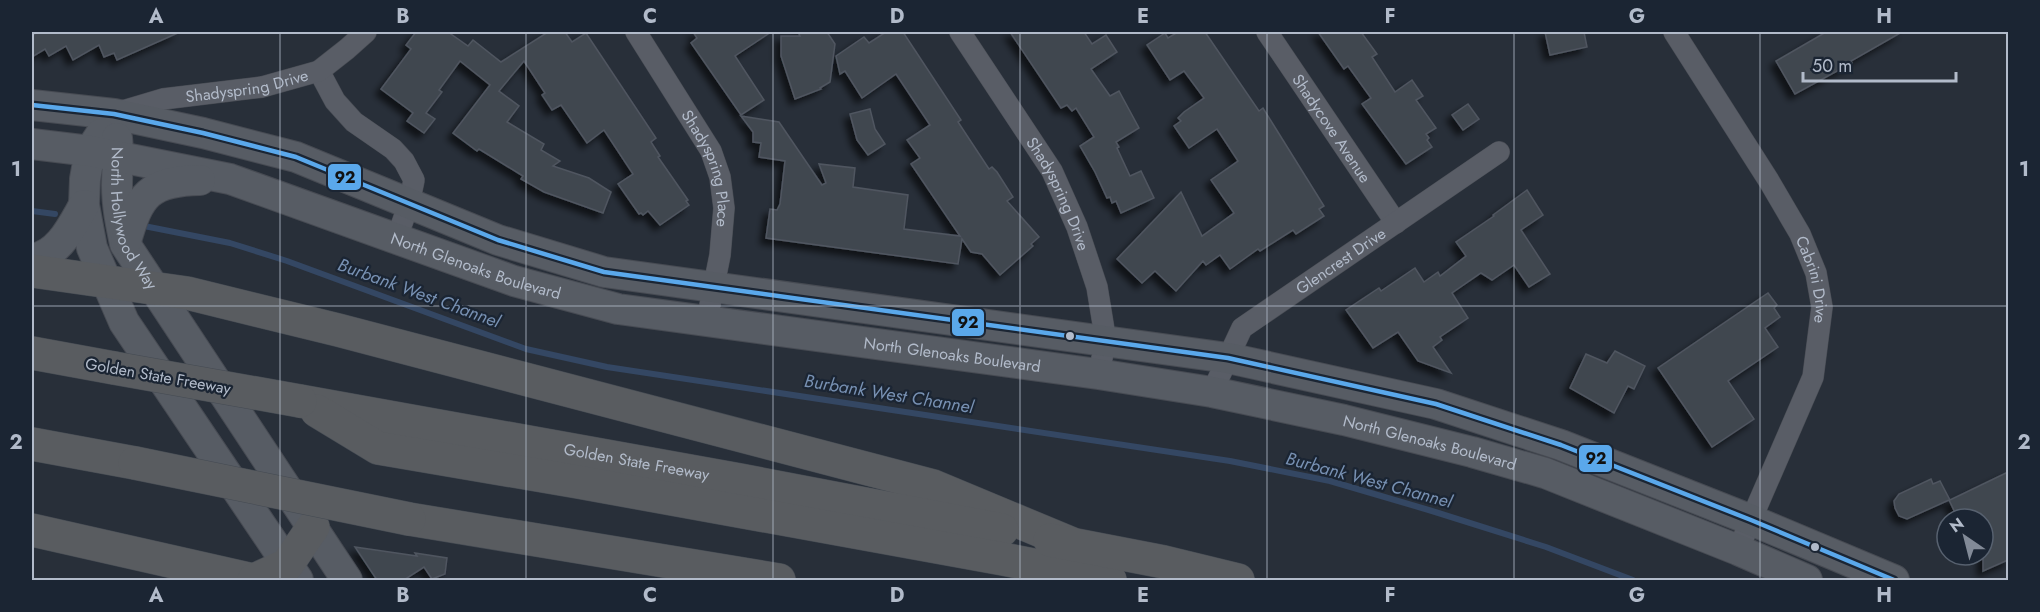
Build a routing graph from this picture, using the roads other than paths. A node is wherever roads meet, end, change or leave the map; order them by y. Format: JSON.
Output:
{"nodes":[{"id":1,"x":366,"y":32,"type":"edge"},
{"id":2,"x":636,"y":32,"type":"edge"},
{"id":3,"x":960,"y":32,"type":"edge"},
{"id":4,"x":1267,"y":32,"type":"edge"},
{"id":5,"x":1674,"y":32,"type":"edge"},
{"id":6,"x":319,"y":71,"type":"junction"},
{"id":7,"x":32,"y":105,"type":"edge"},
{"id":8,"x":114,"y":114,"type":"junction"},
{"id":9,"x":32,"y":144,"type":"edge"},
{"id":10,"x":90,"y":151,"type":"junction"},
{"id":11,"x":1499,"y":152,"type":"dead end"},
{"id":12,"x":119,"y":156,"type":"junction"},
{"id":13,"x":230,"y":179,"type":"junction"},
{"id":14,"x":409,"y":204,"type":"junction"},
{"id":15,"x":84,"y":205,"type":"junction"},
{"id":16,"x":1396,"y":223,"type":"junction"},
{"id":17,"x":397,"y":237,"type":"junction"},
{"id":18,"x":125,"y":244,"type":"junction"},
{"id":19,"x":32,"y":259,"type":"edge"},
{"id":20,"x":32,"y":271,"type":"edge"},
{"id":21,"x":106,"y":281,"type":"junction"},
{"id":22,"x":154,"y":288,"type":"junction"},
{"id":23,"x":714,"y":288,"type":"junction"},
{"id":24,"x":707,"y":320,"type":"junction"},
{"id":25,"x":1106,"y":342,"type":"junction"},
{"id":26,"x":32,"y":353,"type":"edge"},
{"id":27,"x":1228,"y":358,"type":"junction"},
{"id":28,"x":1098,"y":374,"type":"junction"},
{"id":29,"x":1212,"y":392,"type":"junction"},
{"id":30,"x":404,"y":436,"type":"junction"},
{"id":31,"x":32,"y":444,"type":"edge"},
{"id":32,"x":1751,"y":520,"type":"junction"},
{"id":33,"x":313,"y":527,"type":"junction"},
{"id":34,"x":32,"y":530,"type":"edge"},
{"id":35,"x":1070,"y":543,"type":"junction"},
{"id":36,"x":1738,"y":550,"type":"junction"},
{"id":37,"x":293,"y":573,"type":"edge"},
{"id":38,"x":254,"y":580,"type":"edge"},
{"id":39,"x":347,"y":580,"type":"edge"},
{"id":40,"x":779,"y":580,"type":"edge"},
{"id":41,"x":1110,"y":580,"type":"edge"},
{"id":42,"x":1238,"y":580,"type":"edge"},
{"id":43,"x":1807,"y":580,"type":"edge"},
{"id":44,"x":1894,"y":580,"type":"edge"}],
"edges":[{"from":1,"to":6,"type":"street","name":"Shadyspring Drive"},
{"from":2,"to":23,"type":"street","name":"Shadyspring Place"},
{"from":3,"to":25,"type":"street","name":"Shadyspring Drive"},
{"from":4,"to":16,"type":"street","name":"Shadycove Avenue"},
{"from":5,"to":32,"type":"street","name":"Cabrini Drive"},
{"from":6,"to":8,"type":"street","name":"Shadyspring Drive"},
{"from":6,"to":14,"type":"street"},
{"from":7,"to":8,"type":"main road","name":"North Glenoaks Boulevard"},
{"from":8,"to":10,"type":"main road","name":"North Hollywood Way"},
{"from":8,"to":12,"type":"main road","name":"North Hollywood Way"},
{"from":8,"to":14,"type":"main road","name":"North Glenoaks Boulevard"},
{"from":9,"to":10,"type":"main road","name":"North Glenoaks Boulevard"},
{"from":10,"to":12,"type":"main road","name":"North Glenoaks Boulevard"},
{"from":10,"to":15,"type":"main road","name":"North Hollywood Way"},
{"from":11,"to":16,"type":"street","name":"Glencrest Drive"},
{"from":12,"to":13,"type":"main road","name":"North Glenoaks Boulevard"},
{"from":12,"to":18,"type":"main road","name":"North Hollywood Way"},
{"from":13,"to":17,"type":"main road","name":"North Glenoaks Boulevard"},
{"from":13,"to":18,"type":"main road"},
{"from":14,"to":17,"type":"street"},
{"from":14,"to":23,"type":"main road","name":"North Glenoaks Boulevard"},
{"from":15,"to":19,"type":"main road"},
{"from":15,"to":21,"type":"main road","name":"North Hollywood Way"},
{"from":16,"to":27,"type":"street","name":"Glencrest Drive"},
{"from":17,"to":24,"type":"main road","name":"North Glenoaks Boulevard"},
{"from":18,"to":22,"type":"main road","name":"North Hollywood Way"},
{"from":20,"to":21,"type":"highway"},
{"from":21,"to":22,"type":"highway"},
{"from":21,"to":37,"type":"main road","name":"North Hollywood Way"},
{"from":22,"to":33,"type":"main road","name":"North Hollywood Way"},
{"from":22,"to":35,"type":"highway"},
{"from":23,"to":24,"type":"street","name":"Shadyspring Place"},
{"from":23,"to":25,"type":"main road","name":"North Glenoaks Boulevard"},
{"from":24,"to":28,"type":"main road","name":"North Glenoaks Boulevard"},
{"from":25,"to":27,"type":"main road","name":"North Glenoaks Boulevard"},
{"from":25,"to":28,"type":"street","name":"Shadyspring Drive"},
{"from":26,"to":30,"type":"highway","name":"Golden State Freeway","bridge":true},
{"from":27,"to":29,"type":"street","name":"Glencrest Drive"},
{"from":27,"to":32,"type":"main road","name":"North Glenoaks Boulevard"},
{"from":28,"to":29,"type":"main road","name":"North Glenoaks Boulevard"},
{"from":29,"to":36,"type":"main road","name":"North Glenoaks Boulevard"},
{"from":30,"to":35,"type":"highway","name":"Golden State Freeway"},
{"from":30,"to":41,"type":"highway"},
{"from":31,"to":40,"type":"highway","bridge":true},
{"from":32,"to":36,"type":"street","name":"Cabrini Drive"},
{"from":32,"to":44,"type":"main road","name":"North Glenoaks Boulevard"},
{"from":33,"to":37,"type":"highway"},
{"from":33,"to":39,"type":"main road","name":"North Hollywood Way"},
{"from":34,"to":38,"type":"highway"},
{"from":35,"to":42,"type":"highway","name":"Golden State Freeway"},
{"from":36,"to":43,"type":"main road","name":"North Glenoaks Boulevard"},
{"from":37,"to":38,"type":"highway"}]}
